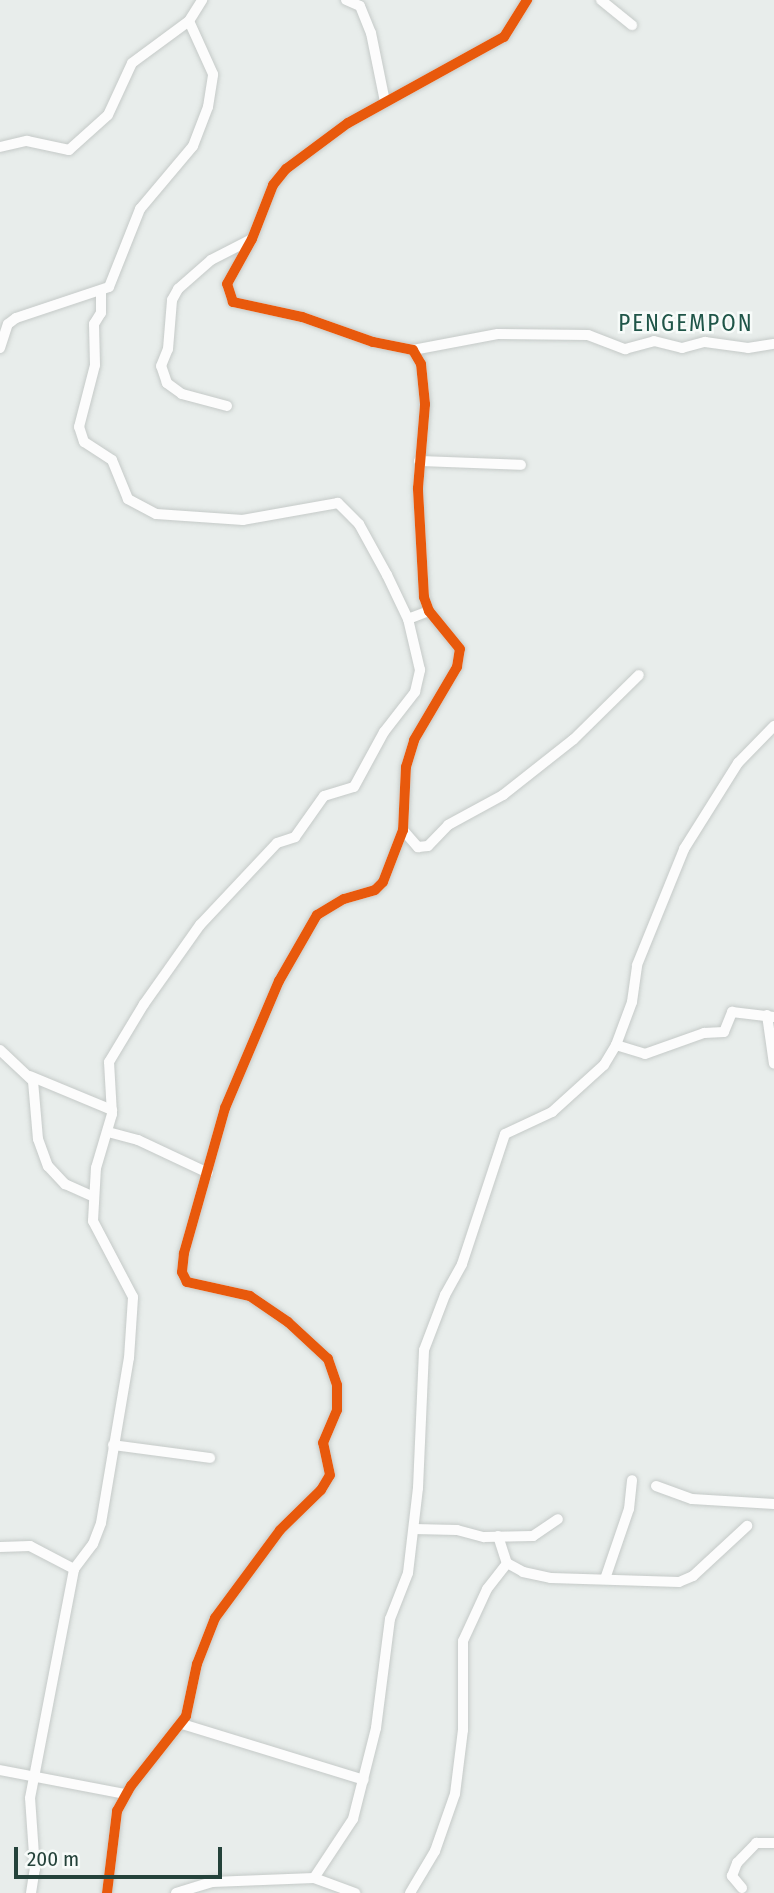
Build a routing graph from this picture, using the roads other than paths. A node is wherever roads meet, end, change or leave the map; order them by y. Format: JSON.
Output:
{"nodes":[{"id":1,"x":201,"y":0,"type":"edge"},
{"id":2,"x":346,"y":0,"type":"edge"},
{"id":3,"x":527,"y":0,"type":"edge"},
{"id":4,"x":601,"y":0,"type":"edge"},
{"id":5,"x":188,"y":21,"type":"junction"},
{"id":6,"x":632,"y":25,"type":"dead end"},
{"id":7,"x":385,"y":102,"type":"junction"},
{"id":8,"x":0,"y":147,"type":"edge"},
{"id":9,"x":252,"y":239,"type":"junction"},
{"id":10,"x":101,"y":293,"type":"junction"},
{"id":11,"x":774,"y":344,"type":"edge"},
{"id":12,"x":0,"y":348,"type":"edge"},
{"id":13,"x":413,"y":350,"type":"junction"},
{"id":14,"x":227,"y":405,"type":"dead end"},
{"id":15,"x":419,"y":461,"type":"junction"},
{"id":16,"x":521,"y":465,"type":"dead end"},
{"id":17,"x":429,"y":611,"type":"junction"},
{"id":18,"x":408,"y":619,"type":"junction"},
{"id":19,"x":639,"y":675,"type":"dead end"},
{"id":20,"x":774,"y":726,"type":"edge"},
{"id":21,"x":403,"y":830,"type":"junction"},
{"id":22,"x":770,"y":1016,"type":"edge"},
{"id":23,"x":617,"y":1045,"type":"junction"},
{"id":24,"x":0,"y":1050,"type":"edge"},
{"id":25,"x":774,"y":1064,"type":"edge"},
{"id":26,"x":30,"y":1076,"type":"junction"},
{"id":27,"x":112,"y":1110,"type":"junction"},
{"id":28,"x":108,"y":1132,"type":"junction"},
{"id":29,"x":208,"y":1173,"type":"junction"},
{"id":30,"x":92,"y":1196,"type":"junction"},
{"id":31,"x":113,"y":1445,"type":"junction"},
{"id":32,"x":210,"y":1458,"type":"dead end"},
{"id":33,"x":632,"y":1480,"type":"dead end"},
{"id":34,"x":656,"y":1486,"type":"dead end"},
{"id":35,"x":774,"y":1504,"type":"edge"},
{"id":36,"x":558,"y":1519,"type":"dead end"},
{"id":37,"x":747,"y":1526,"type":"dead end"},
{"id":38,"x":414,"y":1529,"type":"junction"},
{"id":39,"x":498,"y":1536,"type":"junction"},
{"id":40,"x":0,"y":1547,"type":"edge"},
{"id":41,"x":508,"y":1563,"type":"junction"},
{"id":42,"x":74,"y":1569,"type":"junction"},
{"id":43,"x":605,"y":1579,"type":"junction"},
{"id":44,"x":182,"y":1724,"type":"junction"},
{"id":45,"x":0,"y":1770,"type":"edge"},
{"id":46,"x":34,"y":1779,"type":"junction"},
{"id":47,"x":364,"y":1780,"type":"junction"},
{"id":48,"x":125,"y":1794,"type":"junction"},
{"id":49,"x":774,"y":1843,"type":"edge"},
{"id":50,"x":314,"y":1878,"type":"junction"},
{"id":51,"x":742,"y":1888,"type":"dead end"},
{"id":52,"x":31,"y":1893,"type":"edge"},
{"id":53,"x":107,"y":1893,"type":"edge"},
{"id":54,"x":176,"y":1893,"type":"edge"},
{"id":55,"x":355,"y":1893,"type":"edge"},
{"id":56,"x":410,"y":1893,"type":"edge"}],
"edges":[{"from":1,"to":5,"type":"street"},
{"from":2,"to":7,"type":"street"},
{"from":3,"to":7,"type":"street"},
{"from":4,"to":6,"type":"street"},
{"from":5,"to":8,"type":"street"},
{"from":5,"to":10,"type":"street"},
{"from":7,"to":9,"type":"street"},
{"from":9,"to":13,"type":"street"},
{"from":9,"to":14,"type":"street"},
{"from":10,"to":12,"type":"street"},
{"from":10,"to":18,"type":"street"},
{"from":11,"to":13,"type":"street"},
{"from":13,"to":15,"type":"street"},
{"from":15,"to":16,"type":"street"},
{"from":15,"to":17,"type":"street"},
{"from":17,"to":18,"type":"street"},
{"from":17,"to":21,"type":"street"},
{"from":18,"to":27,"type":"street"},
{"from":19,"to":21,"type":"street"},
{"from":20,"to":23,"type":"street"},
{"from":21,"to":29,"type":"street"},
{"from":22,"to":23,"type":"street"},
{"from":22,"to":25,"type":"street"},
{"from":23,"to":38,"type":"street"},
{"from":24,"to":26,"type":"street"},
{"from":26,"to":27,"type":"street"},
{"from":26,"to":30,"type":"street"},
{"from":27,"to":28,"type":"street"},
{"from":28,"to":29,"type":"street"},
{"from":28,"to":30,"type":"street"},
{"from":29,"to":44,"type":"street"},
{"from":30,"to":31,"type":"street"},
{"from":31,"to":32,"type":"street"},
{"from":31,"to":42,"type":"street"},
{"from":33,"to":43,"type":"street"},
{"from":34,"to":35,"type":"street"},
{"from":36,"to":39,"type":"street"},
{"from":37,"to":43,"type":"street"},
{"from":38,"to":39,"type":"street"},
{"from":38,"to":47,"type":"street"},
{"from":39,"to":41,"type":"street"},
{"from":40,"to":42,"type":"street"},
{"from":41,"to":43,"type":"street"},
{"from":41,"to":56,"type":"street"},
{"from":42,"to":46,"type":"street"},
{"from":44,"to":47,"type":"street"},
{"from":44,"to":48,"type":"street"},
{"from":45,"to":46,"type":"street"},
{"from":46,"to":48,"type":"street"},
{"from":46,"to":52,"type":"street"},
{"from":47,"to":50,"type":"street"},
{"from":48,"to":53,"type":"street"},
{"from":49,"to":51,"type":"street"},
{"from":50,"to":54,"type":"street"},
{"from":50,"to":55,"type":"street"}]}
